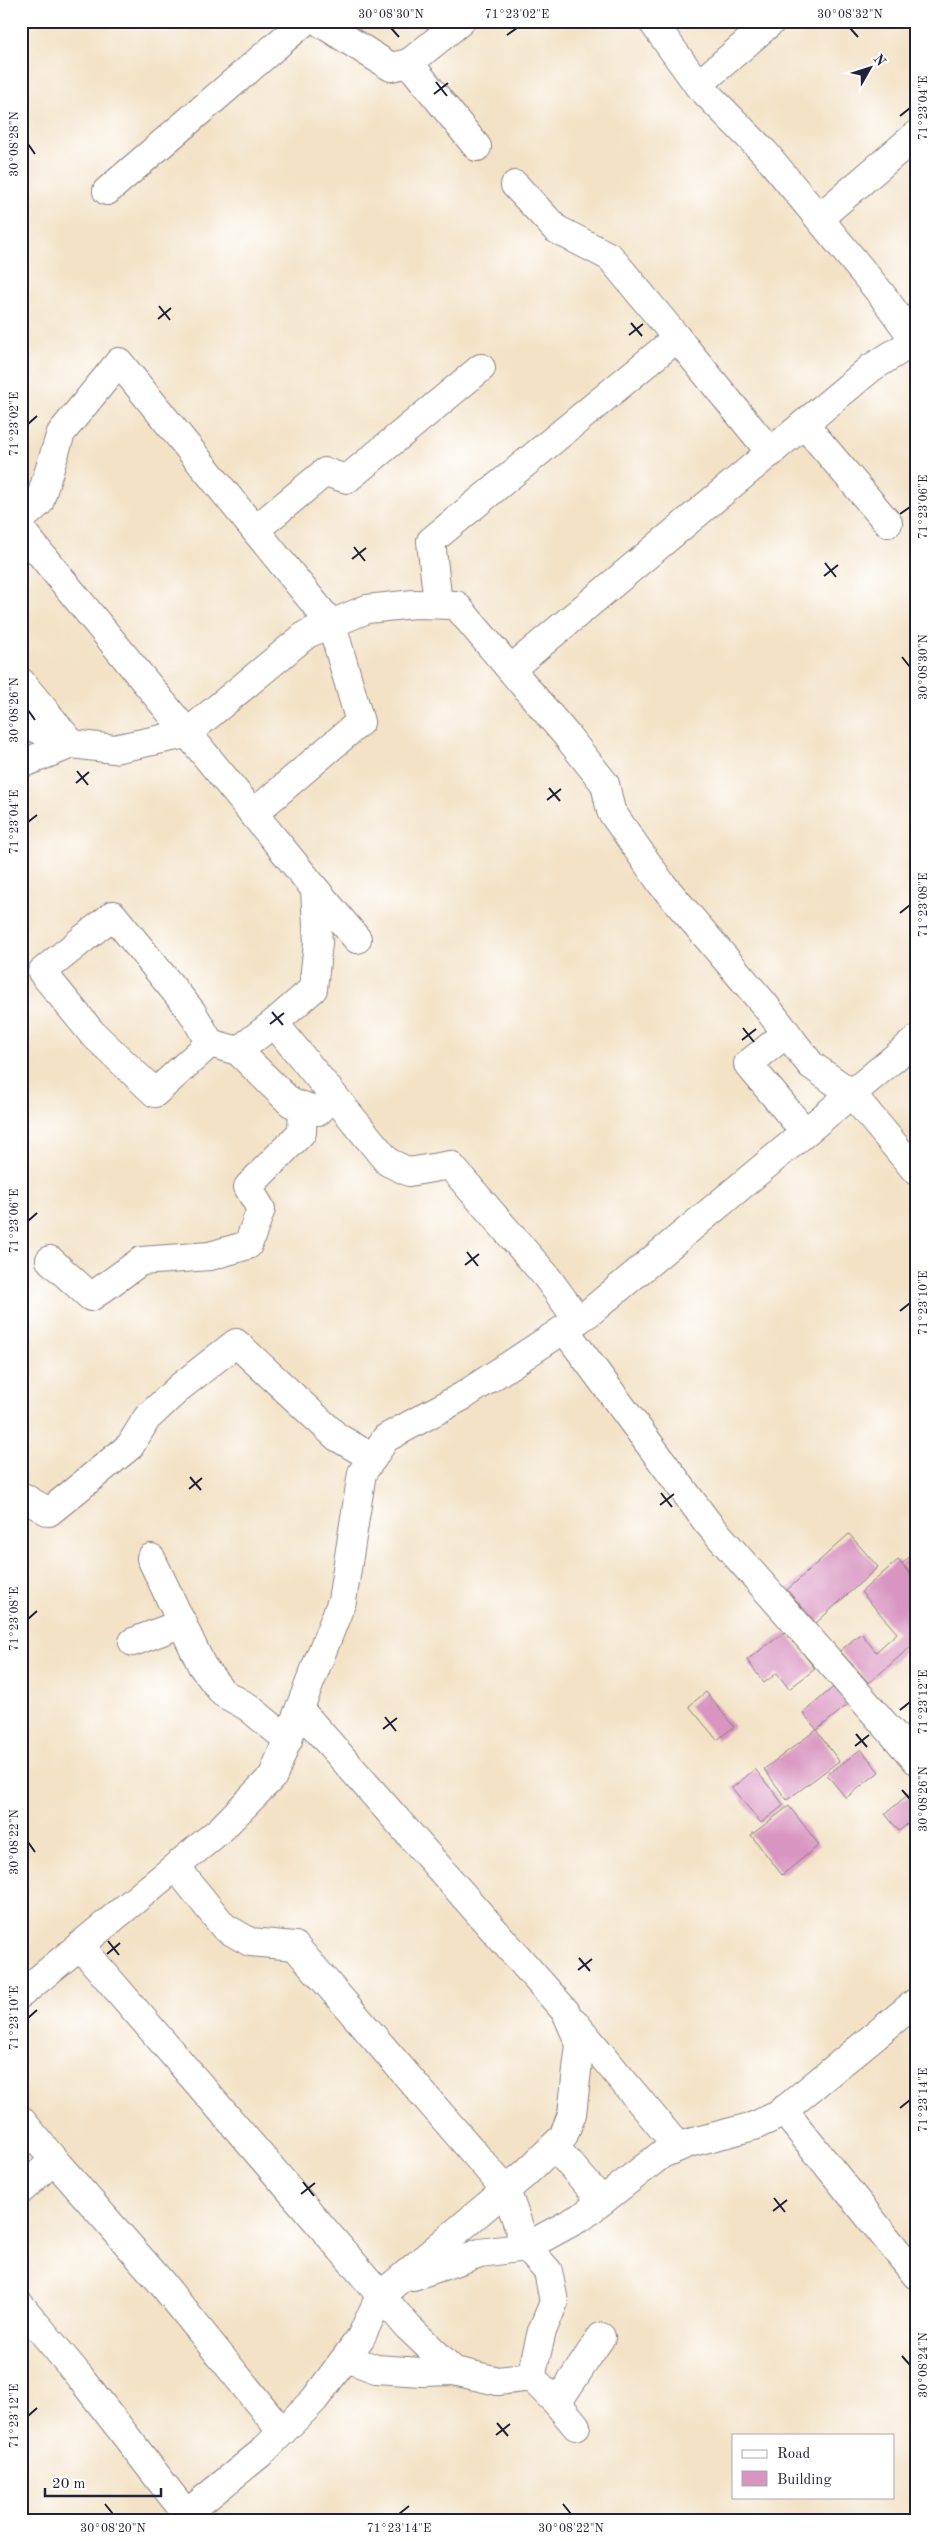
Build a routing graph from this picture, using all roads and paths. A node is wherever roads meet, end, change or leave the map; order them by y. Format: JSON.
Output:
{"nodes":[{"id":1,"x":305,"y":21,"type":"edge"},
{"id":2,"x":318,"y":21,"type":"edge"},
{"id":3,"x":461,"y":21,"type":"edge"},
{"id":4,"x":652,"y":21,"type":"edge"},
{"id":5,"x":772,"y":21,"type":"edge"},
{"id":6,"x":409,"y":63,"type":"junction"},
{"id":7,"x":698,"y":85,"type":"junction"},
{"id":8,"x":916,"y":135,"type":"edge"},
{"id":9,"x":477,"y":146,"type":"dead end"},
{"id":10,"x":515,"y":185,"type":"dead end"},
{"id":11,"x":107,"y":191,"type":"dead end"},
{"id":12,"x":819,"y":218,"type":"junction"},
{"id":13,"x":677,"y":338,"type":"junction"},
{"id":14,"x":915,"y":341,"type":"edge"},
{"id":15,"x":481,"y":368,"type":"dead end"},
{"id":16,"x":804,"y":424,"type":"junction"},
{"id":17,"x":771,"y":453,"type":"junction"},
{"id":18,"x":21,"y":519,"type":"edge"},
{"id":19,"x":888,"y":523,"type":"dead end"},
{"id":20,"x":256,"y":529,"type":"junction"},
{"id":21,"x":21,"y":530,"type":"edge"},
{"id":22,"x":438,"y":604,"type":"junction"},
{"id":23,"x":332,"y":625,"type":"junction"},
{"id":24,"x":511,"y":669,"type":"junction"},
{"id":25,"x":21,"y":682,"type":"edge"},
{"id":26,"x":21,"y":722,"type":"edge"},
{"id":27,"x":186,"y":734,"type":"junction"},
{"id":28,"x":72,"y":744,"type":"junction"},
{"id":29,"x":21,"y":764,"type":"edge"},
{"id":30,"x":253,"y":814,"type":"junction"},
{"id":31,"x":315,"y":889,"type":"junction"},
{"id":32,"x":357,"y":940,"type":"dead end"},
{"id":33,"x":274,"y":1023,"type":"junction"},
{"id":34,"x":787,"y":1033,"type":"junction"},
{"id":35,"x":916,"y":1040,"type":"edge"},
{"id":36,"x":210,"y":1042,"type":"junction"},
{"id":37,"x":238,"y":1051,"type":"junction"},
{"id":38,"x":851,"y":1093,"type":"junction"},
{"id":39,"x":303,"y":1106,"type":"junction"},
{"id":40,"x":354,"y":1120,"type":"junction"},
{"id":41,"x":805,"y":1132,"type":"junction"},
{"id":42,"x":916,"y":1171,"type":"edge"},
{"id":43,"x":50,"y":1260,"type":"dead end"},
{"id":44,"x":571,"y":1324,"type":"junction"},
{"id":45,"x":373,"y":1458,"type":"junction"},
{"id":46,"x":21,"y":1496,"type":"edge"},
{"id":47,"x":151,"y":1558,"type":"dead end"},
{"id":48,"x":183,"y":1623,"type":"junction"},
{"id":49,"x":133,"y":1642,"type":"dead end"},
{"id":50,"x":300,"y":1710,"type":"junction"},
{"id":51,"x":288,"y":1740,"type":"junction"},
{"id":52,"x":916,"y":1760,"type":"edge"},
{"id":53,"x":176,"y":1867,"type":"junction"},
{"id":54,"x":80,"y":1946,"type":"junction"},
{"id":55,"x":21,"y":1994,"type":"edge"},
{"id":56,"x":916,"y":2002,"type":"edge"},
{"id":57,"x":566,"y":2012,"type":"junction"},
{"id":58,"x":783,"y":2110,"type":"junction"},
{"id":59,"x":21,"y":2120,"type":"edge"},
{"id":60,"x":554,"y":2146,"type":"junction"},
{"id":61,"x":678,"y":2147,"type":"junction"},
{"id":62,"x":54,"y":2160,"type":"junction"},
{"id":63,"x":21,"y":2190,"type":"edge"},
{"id":64,"x":506,"y":2190,"type":"junction"},
{"id":65,"x":602,"y":2201,"type":"junction"},
{"id":66,"x":526,"y":2247,"type":"junction"},
{"id":67,"x":916,"y":2275,"type":"edge"},
{"id":68,"x":389,"y":2288,"type":"junction"},
{"id":69,"x":21,"y":2306,"type":"edge"},
{"id":70,"x":601,"y":2337,"type":"dead end"},
{"id":71,"x":346,"y":2358,"type":"junction"},
{"id":72,"x":454,"y":2371,"type":"junction"},
{"id":73,"x":531,"y":2377,"type":"junction"},
{"id":74,"x":557,"y":2403,"type":"junction"},
{"id":75,"x":576,"y":2426,"type":"dead end"},
{"id":76,"x":282,"y":2432,"type":"junction"},
{"id":77,"x":189,"y":2517,"type":"edge"}],
"edges":[{"from":1,"to":11,"type":"street"},
{"from":2,"to":6,"type":"street"},
{"from":3,"to":6,"type":"street"},
{"from":4,"to":7,"type":"street"},
{"from":5,"to":7,"type":"street"},
{"from":6,"to":9,"type":"street"},
{"from":7,"to":12,"type":"street"},
{"from":8,"to":12,"type":"street"},
{"from":10,"to":13,"type":"street"},
{"from":12,"to":14,"type":"street"},
{"from":13,"to":17,"type":"street"},
{"from":13,"to":22,"type":"street"},
{"from":14,"to":16,"type":"street"},
{"from":15,"to":20,"type":"street"},
{"from":16,"to":17,"type":"street"},
{"from":16,"to":19,"type":"street"},
{"from":17,"to":24,"type":"street"},
{"from":18,"to":20,"type":"street"},
{"from":20,"to":23,"type":"street"},
{"from":21,"to":27,"type":"street"},
{"from":22,"to":23,"type":"street"},
{"from":22,"to":24,"type":"street"},
{"from":23,"to":27,"type":"street"},
{"from":23,"to":30,"type":"street"},
{"from":24,"to":34,"type":"street"},
{"from":25,"to":28,"type":"street"},
{"from":26,"to":28,"type":"street"},
{"from":27,"to":28,"type":"street"},
{"from":27,"to":30,"type":"street"},
{"from":28,"to":29,"type":"street"},
{"from":30,"to":31,"type":"street"},
{"from":31,"to":32,"type":"street"},
{"from":31,"to":33,"type":"street"},
{"from":33,"to":37,"type":"street"},
{"from":33,"to":40,"type":"street"},
{"from":34,"to":38,"type":"street"},
{"from":34,"to":41,"type":"street"},
{"from":35,"to":38,"type":"street"},
{"from":36,"to":36,"type":"street"},
{"from":36,"to":37,"type":"street"},
{"from":37,"to":39,"type":"street"},
{"from":38,"to":41,"type":"street"},
{"from":38,"to":42,"type":"street"},
{"from":39,"to":40,"type":"street"},
{"from":39,"to":43,"type":"street"},
{"from":40,"to":44,"type":"street"},
{"from":41,"to":44,"type":"street"},
{"from":44,"to":45,"type":"street"},
{"from":44,"to":52,"type":"street"},
{"from":45,"to":46,"type":"street"},
{"from":45,"to":50,"type":"street"},
{"from":47,"to":48,"type":"street"},
{"from":48,"to":49,"type":"street"},
{"from":48,"to":51,"type":"street"},
{"from":50,"to":51,"type":"street"},
{"from":50,"to":57,"type":"street"},
{"from":51,"to":53,"type":"street"},
{"from":53,"to":54,"type":"street"},
{"from":53,"to":64,"type":"street"},
{"from":54,"to":55,"type":"street"},
{"from":54,"to":68,"type":"street"},
{"from":56,"to":58,"type":"street"},
{"from":57,"to":60,"type":"street"},
{"from":57,"to":61,"type":"street"},
{"from":58,"to":61,"type":"street"},
{"from":58,"to":67,"type":"street"},
{"from":59,"to":62,"type":"street"},
{"from":60,"to":64,"type":"street"},
{"from":60,"to":65,"type":"street"},
{"from":61,"to":65,"type":"street"},
{"from":62,"to":63,"type":"street"},
{"from":62,"to":76,"type":"street"},
{"from":64,"to":66,"type":"street"},
{"from":64,"to":68,"type":"street"},
{"from":65,"to":66,"type":"street"},
{"from":66,"to":68,"type":"street"},
{"from":66,"to":73,"type":"street"},
{"from":68,"to":71,"type":"street"},
{"from":68,"to":72,"type":"street"},
{"from":69,"to":77,"type":"street"},
{"from":70,"to":74,"type":"street"},
{"from":71,"to":72,"type":"street"},
{"from":71,"to":76,"type":"street"},
{"from":72,"to":73,"type":"street"},
{"from":73,"to":74,"type":"street"},
{"from":74,"to":75,"type":"street"},
{"from":76,"to":77,"type":"street"}]}
